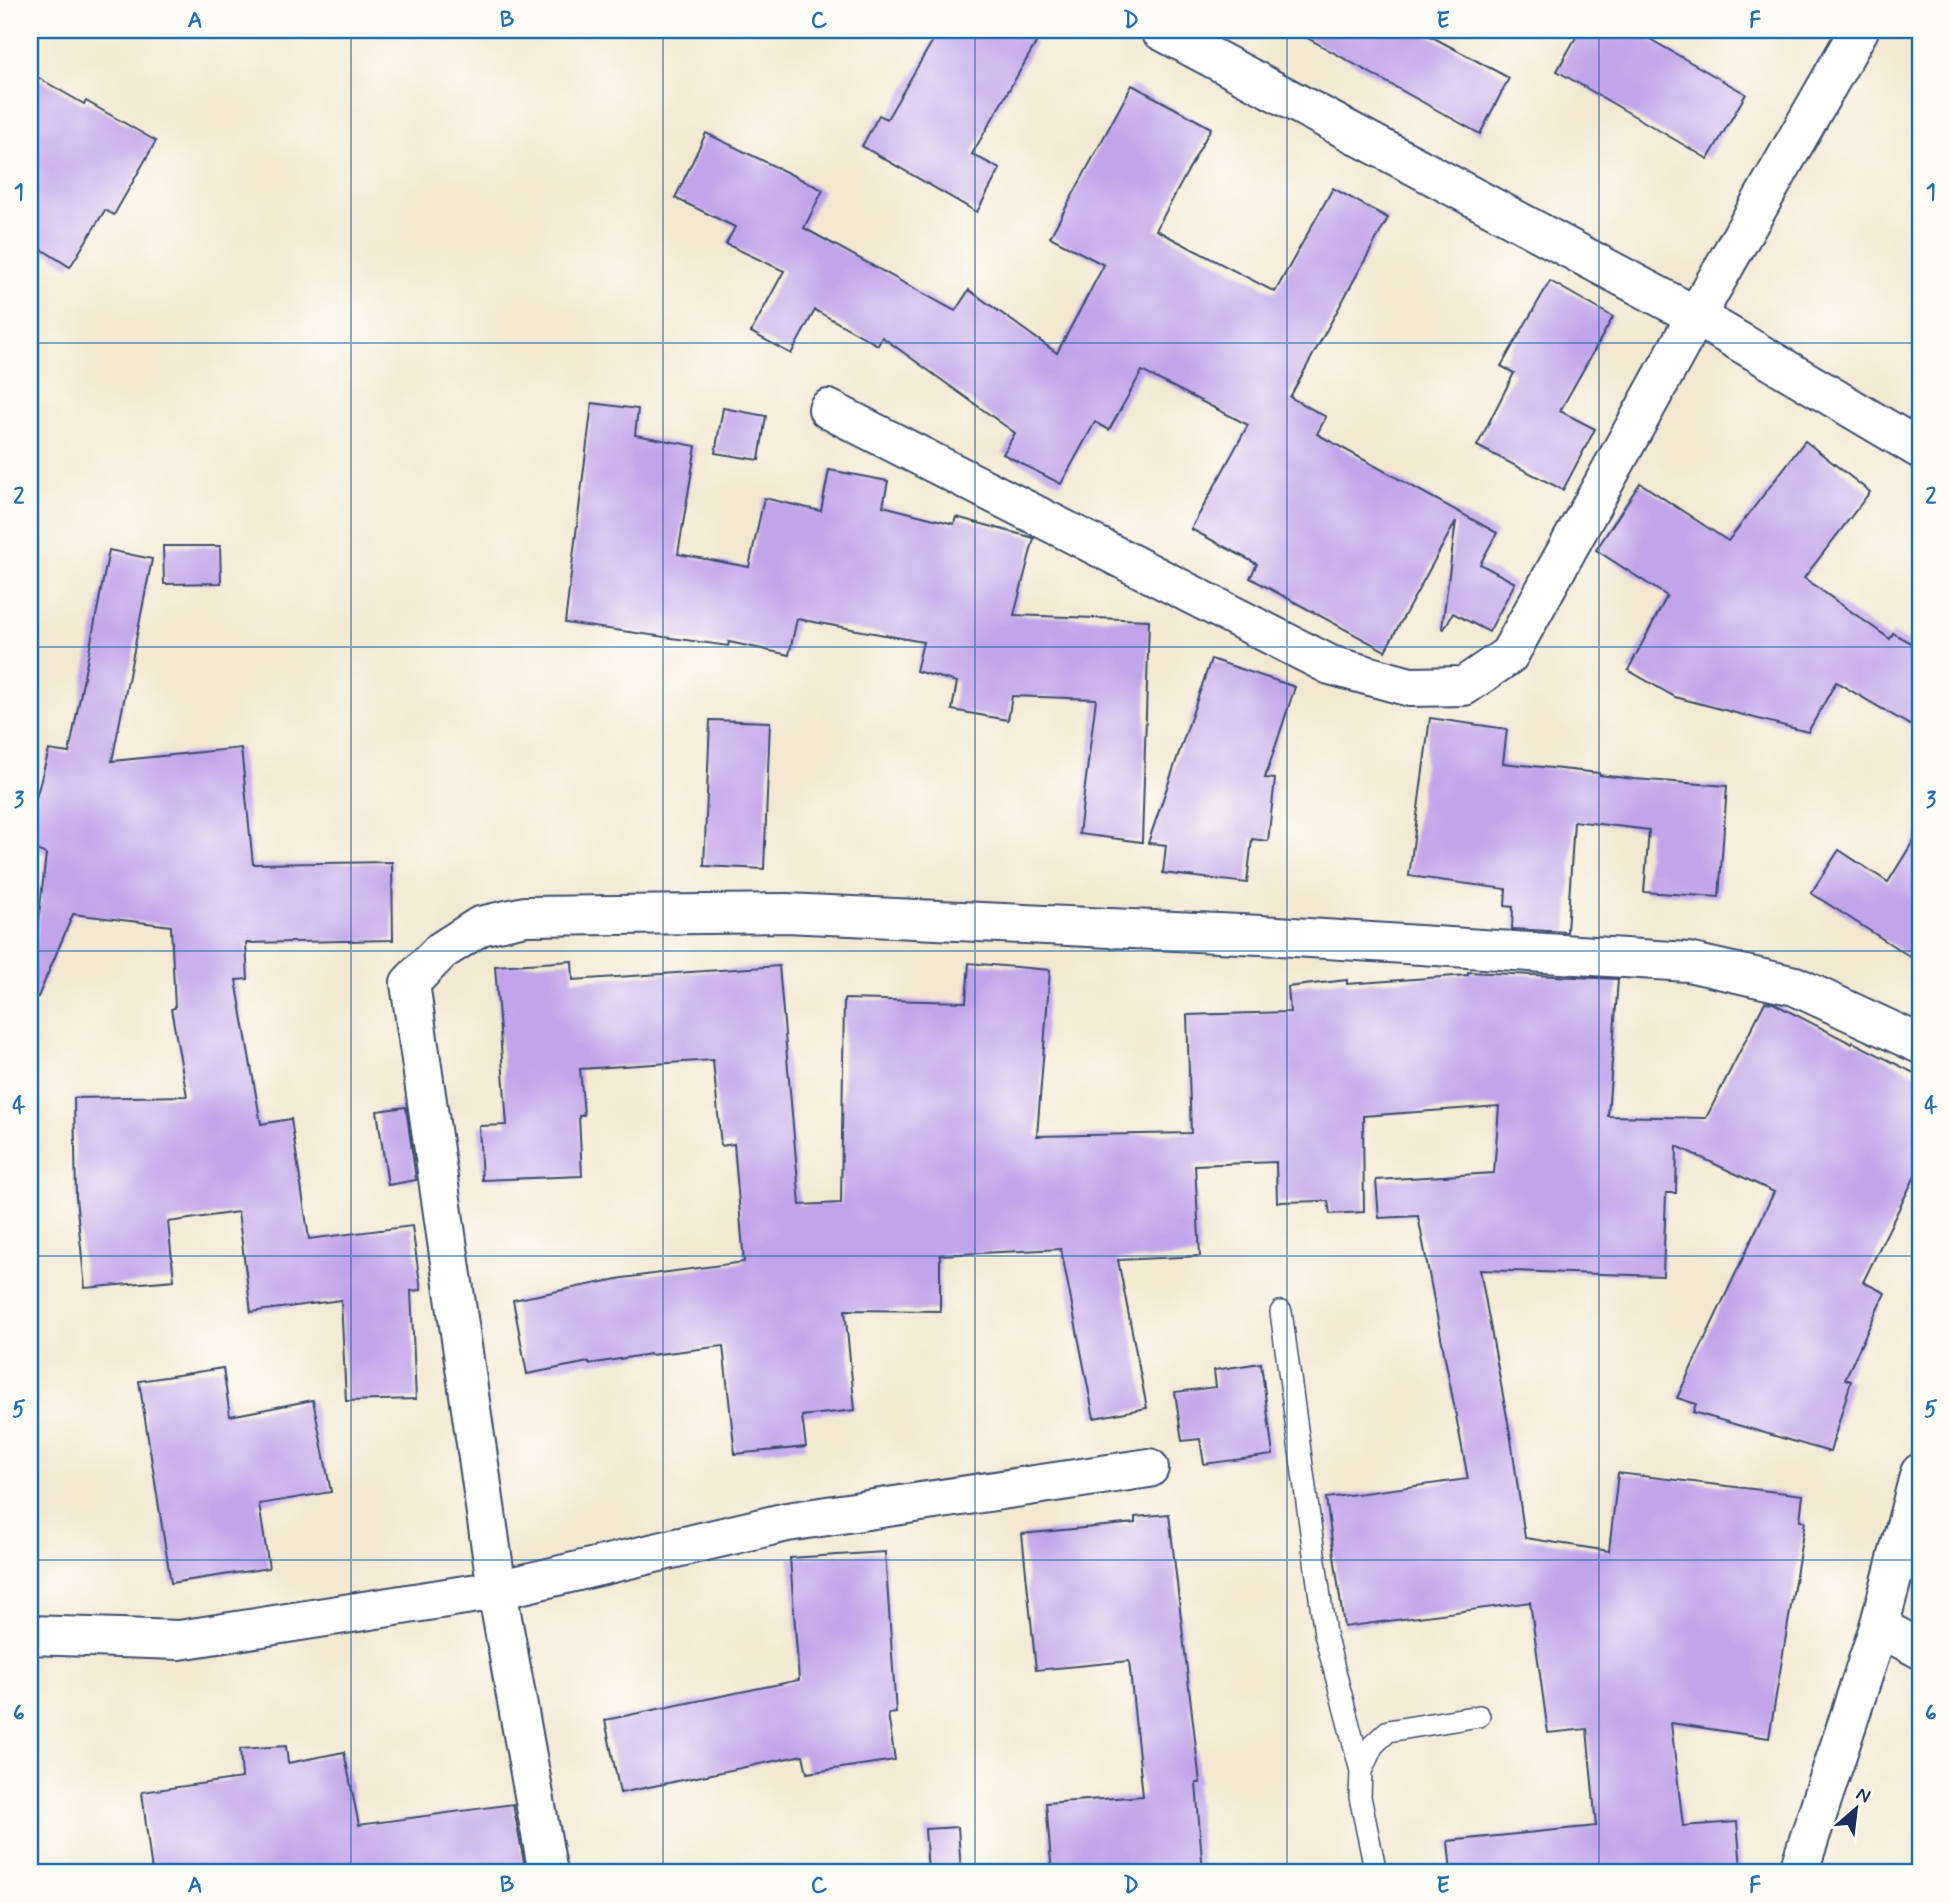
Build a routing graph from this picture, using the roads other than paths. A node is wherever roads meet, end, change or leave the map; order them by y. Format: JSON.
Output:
{"nodes":[{"id":1,"x":1160,"y":30,"type":"edge"},
{"id":2,"x":1859,"y":30,"type":"edge"},
{"id":3,"x":1696,"y":316,"type":"junction"},
{"id":4,"x":828,"y":409,"type":"dead end"},
{"id":5,"x":1920,"y":449,"type":"edge"},
{"id":6,"x":1920,"y":1044,"type":"edge"},
{"id":7,"x":1281,"y":1312,"type":"dead end"},
{"id":8,"x":1149,"y":1468,"type":"dead end"},
{"id":9,"x":1920,"y":1474,"type":"edge"},
{"id":10,"x":497,"y":1590,"type":"junction"},
{"id":11,"x":1879,"y":1627,"type":"junction"},
{"id":12,"x":30,"y":1635,"type":"edge"},
{"id":13,"x":1920,"y":1649,"type":"edge"},
{"id":14,"x":1479,"y":1716,"type":"dead end"},
{"id":15,"x":1361,"y":1771,"type":"junction"},
{"id":16,"x":548,"y":1873,"type":"edge"},
{"id":17,"x":1376,"y":1873,"type":"edge"},
{"id":18,"x":1798,"y":1873,"type":"edge"}],
"edges":[{"from":1,"to":3,"type":"street"},
{"from":2,"to":3,"type":"street"},
{"from":3,"to":4,"type":"street"},
{"from":3,"to":5,"type":"street"},
{"from":6,"to":10,"type":"street"},
{"from":7,"to":15,"type":"lane"},
{"from":8,"to":10,"type":"street"},
{"from":9,"to":11,"type":"street"},
{"from":10,"to":12,"type":"street"},
{"from":10,"to":16,"type":"street"},
{"from":11,"to":13,"type":"street"},
{"from":11,"to":18,"type":"street"},
{"from":14,"to":15,"type":"lane"},
{"from":15,"to":17,"type":"lane"}]}
